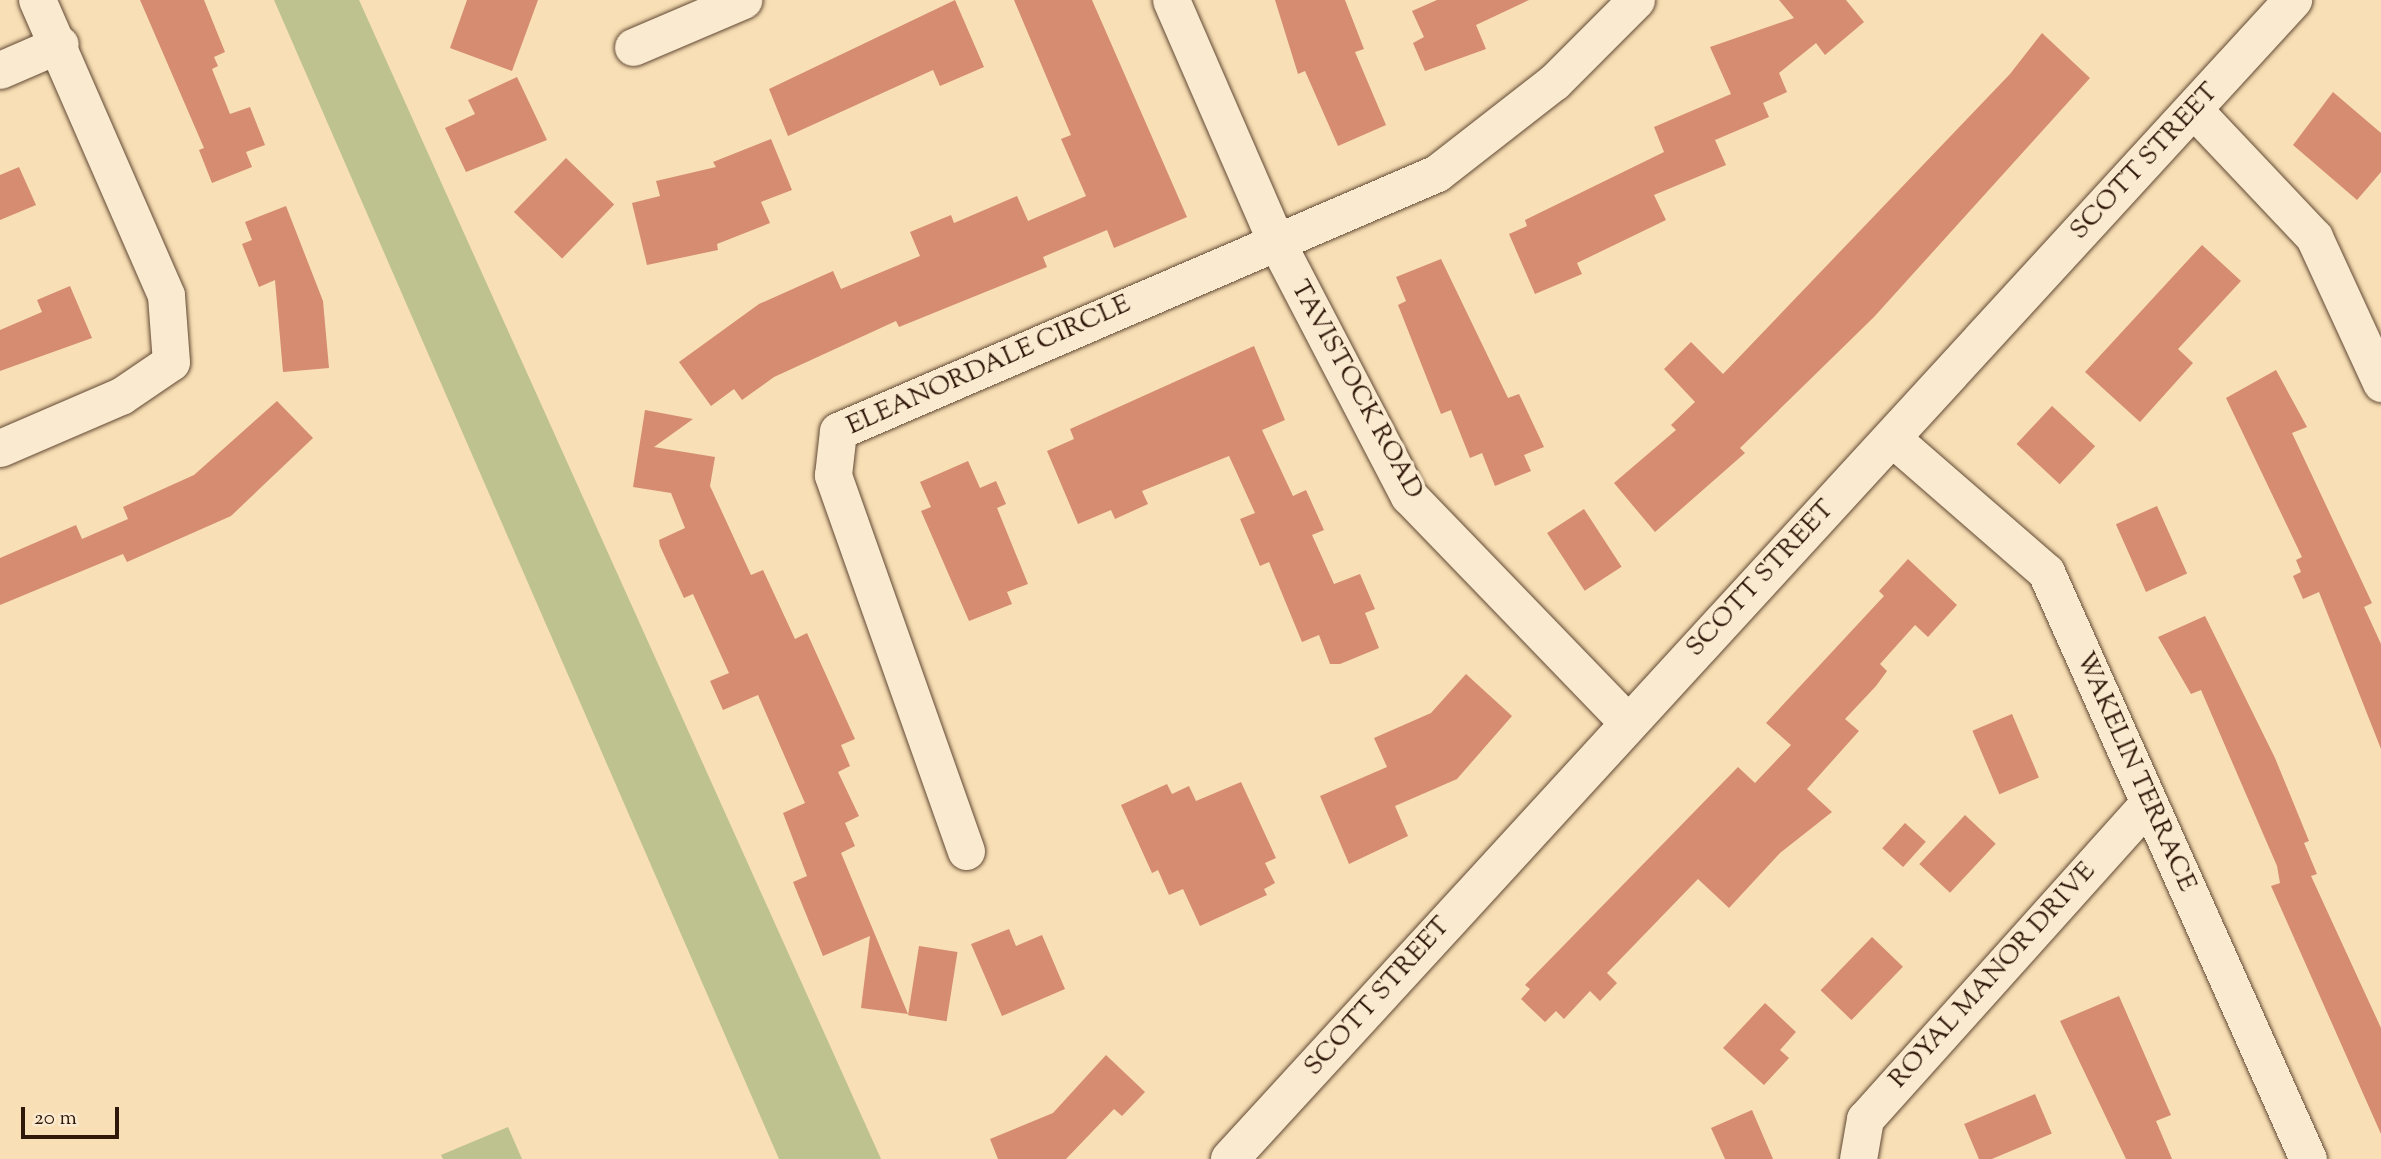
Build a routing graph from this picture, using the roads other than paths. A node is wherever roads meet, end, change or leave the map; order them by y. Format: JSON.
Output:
{"nodes":[{"id":1,"x":37,"y":0,"type":"edge"},
{"id":2,"x":743,"y":0,"type":"edge"},
{"id":3,"x":1171,"y":0,"type":"edge"},
{"id":4,"x":1636,"y":0,"type":"edge"},
{"id":5,"x":2293,"y":0,"type":"edge"},
{"id":6,"x":60,"y":44,"type":"junction"},
{"id":7,"x":633,"y":47,"type":"dead end"},
{"id":8,"x":0,"y":70,"type":"edge"},
{"id":9,"x":2194,"y":110,"type":"junction"},
{"id":10,"x":1275,"y":240,"type":"junction"},
{"id":11,"x":2381,"y":383,"type":"edge"},
{"id":12,"x":1892,"y":438,"type":"junction"},
{"id":13,"x":0,"y":448,"type":"edge"},
{"id":14,"x":1627,"y":723,"type":"junction"},
{"id":15,"x":2149,"y":803,"type":"junction"},
{"id":16,"x":966,"y":852,"type":"dead end"},
{"id":17,"x":1230,"y":1159,"type":"edge"},
{"id":18,"x":1858,"y":1159,"type":"edge"},
{"id":19,"x":2308,"y":1159,"type":"edge"}],
"edges":[{"from":1,"to":6,"type":"street"},
{"from":2,"to":7,"type":"street"},
{"from":3,"to":10,"type":"street","name":"TAVISTOCK ROAD"},
{"from":4,"to":10,"type":"street"},
{"from":5,"to":9,"type":"main road","name":"SCOTT STREET"},
{"from":6,"to":8,"type":"street"},
{"from":6,"to":13,"type":"street"},
{"from":9,"to":11,"type":"street"},
{"from":9,"to":12,"type":"main road","name":"SCOTT STREET"},
{"from":10,"to":14,"type":"street","name":"TAVISTOCK ROAD"},
{"from":10,"to":16,"type":"street","name":"ELEANORDALE CIRCLE"},
{"from":12,"to":14,"type":"main road","name":"SCOTT STREET"},
{"from":12,"to":15,"type":"street","name":"WAKELIN TERRACE"},
{"from":14,"to":17,"type":"main road","name":"SCOTT STREET"},
{"from":15,"to":18,"type":"street","name":"ROYAL MANOR DRIVE"},
{"from":15,"to":19,"type":"street","name":"WAKELIN TERRACE"}]}
